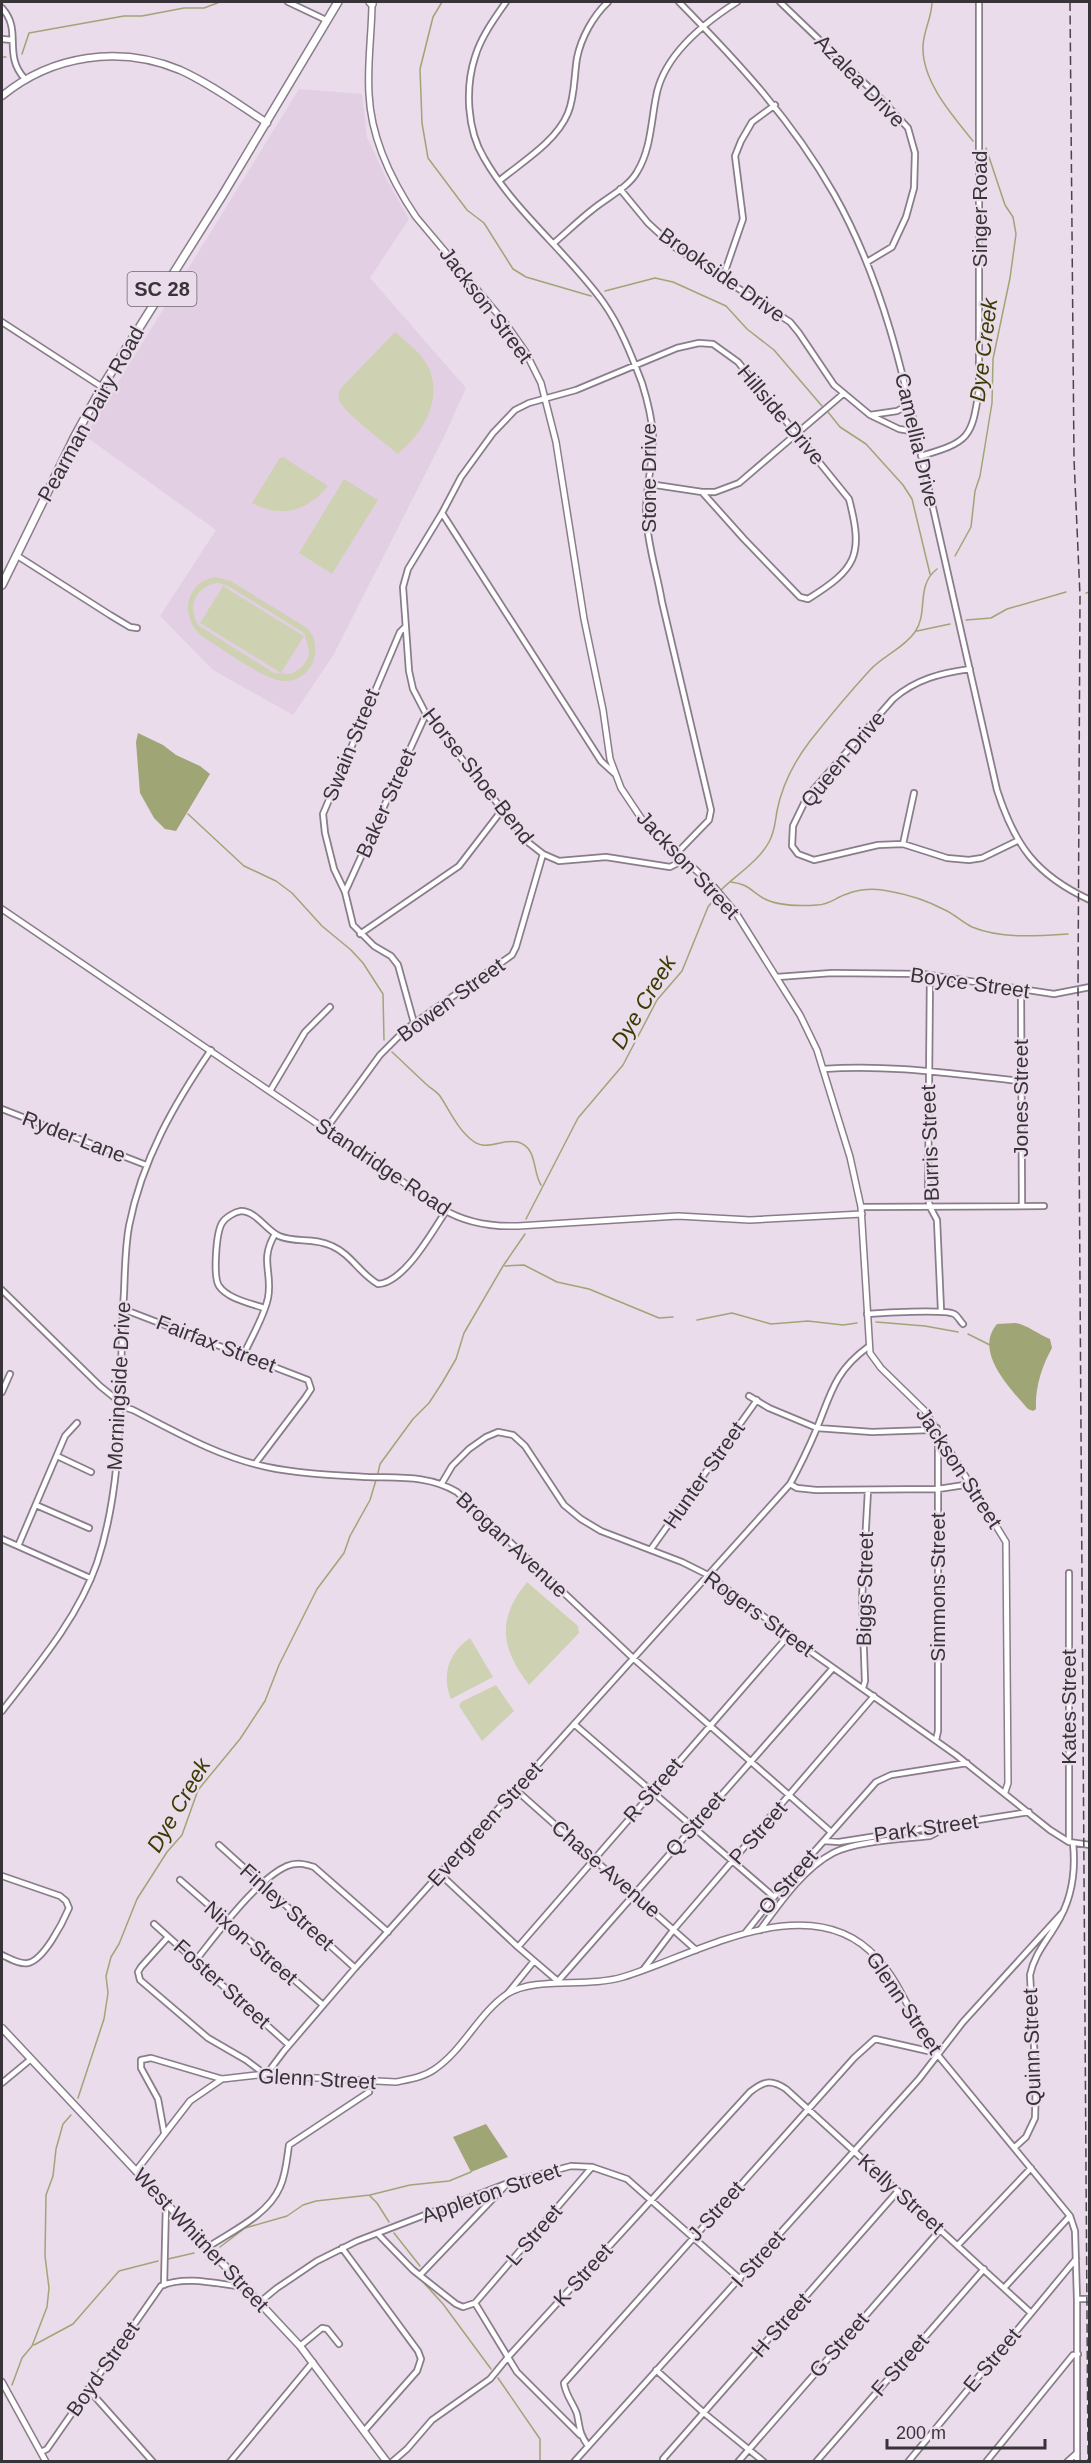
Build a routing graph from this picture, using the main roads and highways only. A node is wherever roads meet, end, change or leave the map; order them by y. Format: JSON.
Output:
{"nodes":[{"id":1,"x":338,"y":2,"type":"edge"},
{"id":2,"x":2,"y":96,"type":"edge"},
{"id":3,"x":267,"y":123,"type":"junction"},
{"id":4,"x":2,"y":585,"type":"edge"},
{"id":5,"x":2,"y":2028,"type":"edge"},
{"id":6,"x":387,"y":2462,"type":"edge"}],
"edges":[{"from":1,"to":3,"type":"highway","name":"Pearman Dairy Road","number":"SC 28"},
{"from":2,"to":3,"type":"main road"},
{"from":3,"to":4,"type":"highway","name":"Pearman Dairy Road","number":"SC 28"},
{"from":5,"to":6,"type":"main road","name":"West Whitner Street"}]}
